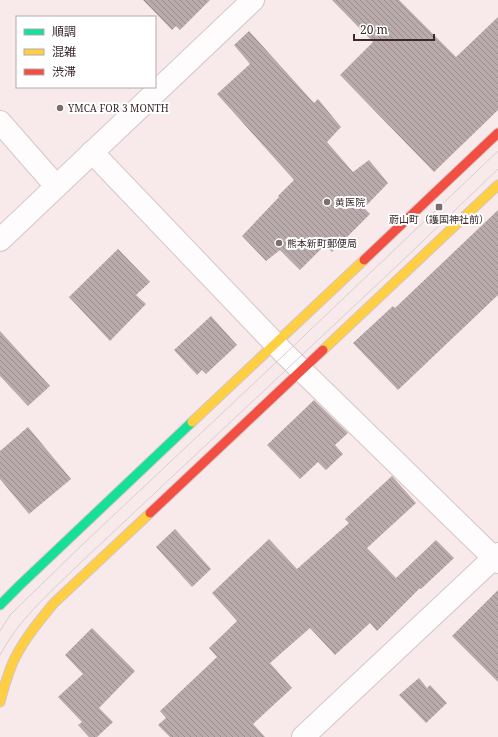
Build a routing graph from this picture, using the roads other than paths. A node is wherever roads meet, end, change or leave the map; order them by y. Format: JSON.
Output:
{"nodes":[{"id":1,"x":253,"y":0,"type":"edge"},
{"id":2,"x":0,"y":122,"type":"edge"},
{"id":3,"x":498,"y":133,"type":"edge"},
{"id":4,"x":92,"y":152,"type":"junction"},
{"id":5,"x":498,"y":185,"type":"edge"},
{"id":6,"x":56,"y":186,"type":"junction"},
{"id":7,"x":0,"y":240,"type":"edge"},
{"id":8,"x":275,"y":344,"type":"junction"},
{"id":9,"x":301,"y":370,"type":"junction"},
{"id":10,"x":496,"y":558,"type":"edge"},
{"id":11,"x":0,"y":604,"type":"edge"},
{"id":12,"x":18,"y":653,"type":"junction"},
{"id":13,"x":0,"y":671,"type":"edge"},
{"id":14,"x":0,"y":702,"type":"edge"},
{"id":15,"x":303,"y":737,"type":"edge"}],
"edges":[{"from":1,"to":4,"type":"street"},
{"from":2,"to":6,"type":"street"},
{"from":3,"to":8,"type":"street"},
{"from":4,"to":6,"type":"street"},
{"from":4,"to":8,"type":"street"},
{"from":5,"to":9,"type":"street"},
{"from":6,"to":7,"type":"street"},
{"from":8,"to":9,"type":"street"},
{"from":8,"to":11,"type":"street"},
{"from":9,"to":10,"type":"street"},
{"from":9,"to":12,"type":"street"},
{"from":10,"to":15,"type":"street"},
{"from":12,"to":13,"type":"street"},
{"from":12,"to":14,"type":"street"}]}
